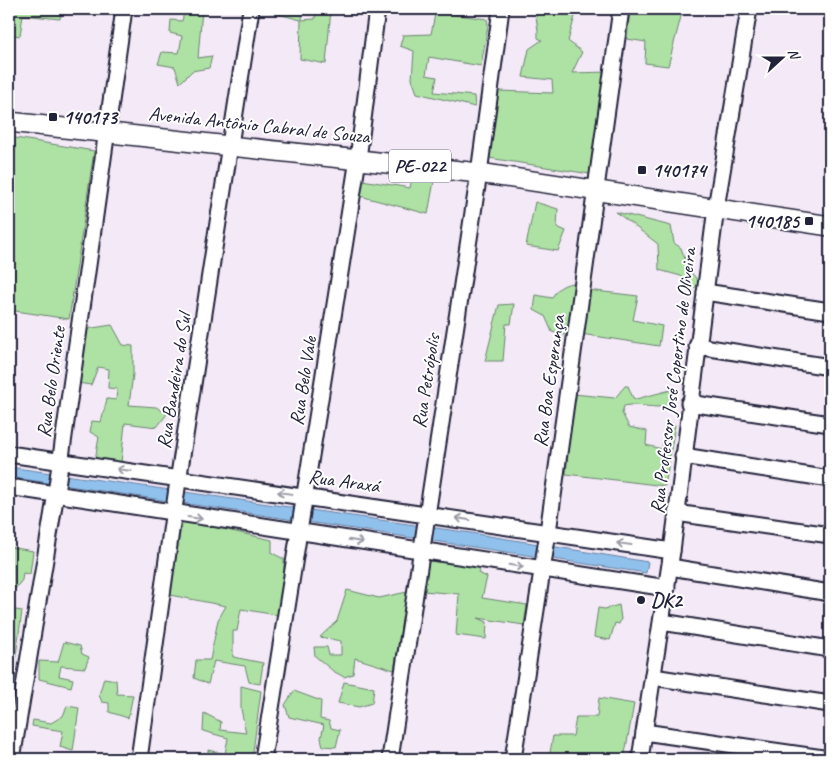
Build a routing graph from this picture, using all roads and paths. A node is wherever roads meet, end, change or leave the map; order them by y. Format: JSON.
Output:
{"nodes":[{"id":1,"x":124,"y":9,"type":"edge"},
{"id":2,"x":251,"y":9,"type":"edge"},
{"id":3,"x":377,"y":9,"type":"edge"},
{"id":4,"x":501,"y":9,"type":"edge"},
{"id":5,"x":621,"y":9,"type":"edge"},
{"id":6,"x":749,"y":9,"type":"edge"},
{"id":7,"x":9,"y":122,"type":"edge"},
{"id":8,"x":107,"y":131,"type":"junction"},
{"id":9,"x":231,"y":144,"type":"junction"},
{"id":10,"x":358,"y":159,"type":"junction"},
{"id":11,"x":479,"y":173,"type":"junction"},
{"id":12,"x":597,"y":191,"type":"junction"},
{"id":13,"x":716,"y":208,"type":"junction"},
{"id":14,"x":830,"y":226,"type":"edge"},
{"id":15,"x":705,"y":292,"type":"junction"},
{"id":16,"x":830,"y":311,"type":"edge"},
{"id":17,"x":698,"y":346,"type":"junction"},
{"id":18,"x":830,"y":366,"type":"edge"},
{"id":19,"x":689,"y":403,"type":"junction"},
{"id":20,"x":830,"y":424,"type":"edge"},
{"id":21,"x":9,"y":454,"type":"edge"},
{"id":22,"x":684,"y":456,"type":"junction"},
{"id":23,"x":60,"y":464,"type":"junction"},
{"id":24,"x":830,"y":479,"type":"edge"},
{"id":25,"x":178,"y":483,"type":"junction"},
{"id":26,"x":9,"y":488,"type":"edge"},
{"id":27,"x":56,"y":490,"type":"junction"},
{"id":28,"x":304,"y":499,"type":"junction"},
{"id":29,"x":175,"y":511,"type":"junction"},
{"id":30,"x":676,"y":512,"type":"junction"},
{"id":31,"x":425,"y":518,"type":"junction"},
{"id":32,"x":301,"y":529,"type":"junction"},
{"id":33,"x":830,"y":535,"type":"edge"},
{"id":34,"x":547,"y":536,"type":"junction"},
{"id":35,"x":421,"y":546,"type":"junction"},
{"id":36,"x":672,"y":551,"type":"junction"},
{"id":37,"x":542,"y":565,"type":"junction"},
{"id":38,"x":670,"y":567,"type":"junction"},
{"id":39,"x":667,"y":588,"type":"junction"},
{"id":40,"x":830,"y":592,"type":"edge"},
{"id":41,"x":662,"y":622,"type":"junction"},
{"id":42,"x":830,"y":649,"type":"edge"},
{"id":43,"x":653,"y":677,"type":"junction"},
{"id":44,"x":830,"y":704,"type":"edge"},
{"id":45,"x":644,"y":732,"type":"junction"},
{"id":46,"x":12,"y":759,"type":"edge"},
{"id":47,"x":139,"y":759,"type":"edge"},
{"id":48,"x":263,"y":759,"type":"edge"},
{"id":49,"x":390,"y":759,"type":"edge"},
{"id":50,"x":513,"y":759,"type":"edge"},
{"id":51,"x":640,"y":759,"type":"edge"},
{"id":52,"x":830,"y":759,"type":"edge"}],
"edges":[{"from":1,"to":8,"type":"street","name":"Rua Belo Oriente"},
{"from":2,"to":9,"type":"street","name":"Rua Bandeira do Sul"},
{"from":3,"to":10,"type":"street","name":"Rua Belo Vale"},
{"from":4,"to":11,"type":"street","name":"Rua Petrópolis"},
{"from":5,"to":12,"type":"street","name":"Rua Boa Esperança"},
{"from":6,"to":13,"type":"street","name":"Rua Professor José Copertino de Oliveira"},
{"from":7,"to":8,"type":"main road","name":"Avenida Antônio Cabral de Souza","number":"PE-022"},
{"from":8,"to":9,"type":"main road","name":"Avenida Antônio Cabral de Souza","number":"PE-022"},
{"from":8,"to":23,"type":"street","name":"Rua Belo Oriente"},
{"from":9,"to":10,"type":"main road","name":"Avenida Antônio Cabral de Souza","number":"PE-022"},
{"from":9,"to":25,"type":"street","name":"Rua Bandeira do Sul"},
{"from":10,"to":11,"type":"main road","name":"Avenida Antônio Cabral de Souza","number":"PE-022"},
{"from":10,"to":28,"type":"street","name":"Rua Belo Vale"},
{"from":11,"to":12,"type":"main road","name":"Avenida Antônio Cabral de Souza","number":"PE-022"},
{"from":11,"to":31,"type":"street","name":"Rua Petrópolis"},
{"from":12,"to":13,"type":"main road","name":"Avenida Antônio Cabral de Souza","number":"PE-022"},
{"from":12,"to":34,"type":"street","name":"Rua Boa Esperança"},
{"from":13,"to":14,"type":"main road","name":"Avenida Antônio Cabral de Souza","number":"PE-022"},
{"from":13,"to":15,"type":"street","name":"Rua Professor José Copertino de Oliveira"},
{"from":15,"to":16,"type":"street"},
{"from":15,"to":17,"type":"street","name":"Rua Professor José Copertino de Oliveira"},
{"from":17,"to":18,"type":"street"},
{"from":17,"to":19,"type":"street","name":"Rua Professor José Copertino de Oliveira"},
{"from":19,"to":20,"type":"street"},
{"from":19,"to":22,"type":"street","name":"Rua Professor José Copertino de Oliveira"},
{"from":21,"to":23,"type":"street","name":"Rua Araxá"},
{"from":22,"to":24,"type":"street"},
{"from":22,"to":30,"type":"street","name":"Rua Professor José Copertino de Oliveira"},
{"from":25,"to":23,"type":"street","name":"Rua Araxá","one_way":true},
{"from":23,"to":27,"type":"street","name":"Rua Belo Oriente"},
{"from":28,"to":25,"type":"street","name":"Rua Araxá","one_way":true},
{"from":25,"to":29,"type":"street","name":"Rua Bandeira do Sul"},
{"from":26,"to":27,"type":"street"},
{"from":27,"to":29,"type":"street"},
{"from":27,"to":46,"type":"street","name":"Rua Belo Oriente"},
{"from":28,"to":31,"type":"street","name":"Rua Araxá"},
{"from":28,"to":32,"type":"street","name":"Rua Belo Vale"},
{"from":29,"to":32,"type":"street","one_way":true},
{"from":29,"to":47,"type":"street","name":"Rua Bandeira do Sul"},
{"from":30,"to":33,"type":"street"},
{"from":30,"to":36,"type":"street","name":"Rua Professor José Copertino de Oliveira"},
{"from":34,"to":31,"type":"street","name":"Rua Araxá","one_way":true},
{"from":31,"to":35,"type":"street","name":"Rua Petrópolis"},
{"from":32,"to":35,"type":"street","one_way":true},
{"from":32,"to":48,"type":"street","name":"Rua Belo Vale"},
{"from":36,"to":34,"type":"street","name":"Rua Araxá","one_way":true},
{"from":34,"to":37,"type":"street","name":"Rua Boa Esperança"},
{"from":35,"to":37,"type":"street","one_way":true},
{"from":35,"to":49,"type":"street","name":"Rua Petrópolis"},
{"from":36,"to":38,"type":"street","name":"Rua Professor José Copertino de Oliveira"},
{"from":37,"to":39,"type":"street"},
{"from":37,"to":50,"type":"street","name":"Rua Boa Esperança"},
{"from":38,"to":39,"type":"street","name":"Rua Professor José Copertino de Oliveira"},
{"from":38,"to":40,"type":"street"},
{"from":39,"to":41,"type":"street","name":"Rua Professor José Copertino de Oliveira"},
{"from":41,"to":42,"type":"street"},
{"from":41,"to":43,"type":"street","name":"Rua Professor José Copertino de Oliveira"},
{"from":43,"to":44,"type":"street"},
{"from":43,"to":45,"type":"street","name":"Rua Professor José Copertino de Oliveira"},
{"from":45,"to":51,"type":"street","name":"Rua Professor José Copertino de Oliveira"},
{"from":45,"to":52,"type":"street"}]}
